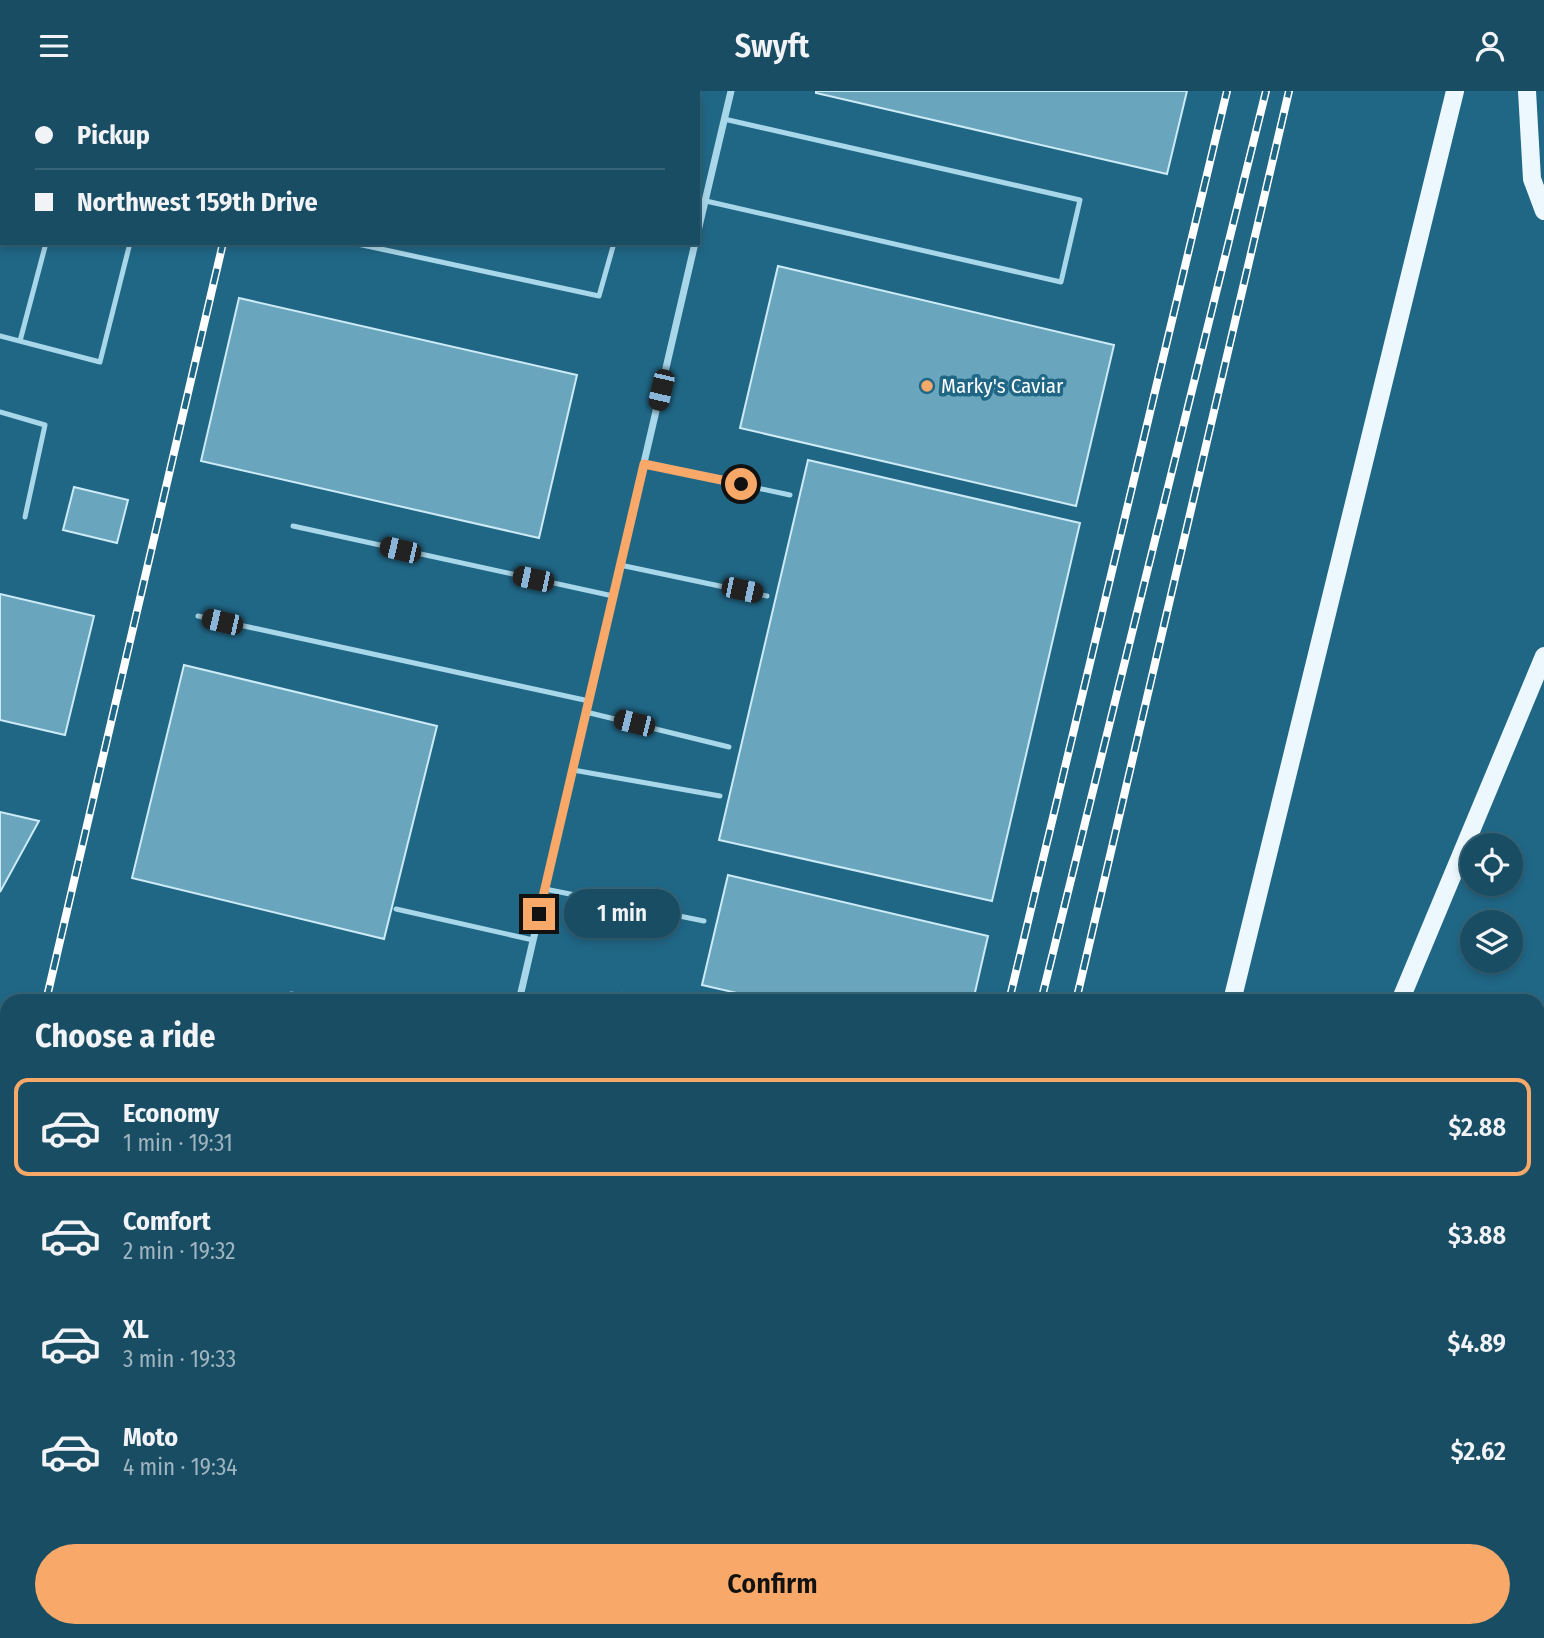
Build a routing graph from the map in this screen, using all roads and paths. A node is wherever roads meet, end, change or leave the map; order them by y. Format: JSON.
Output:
{"nodes":[{"id":1,"x":731,"y":91,"type":"edge"},
{"id":2,"x":1455,"y":91,"type":"edge"},
{"id":3,"x":1527,"y":91,"type":"edge"},
{"id":4,"x":724,"y":119,"type":"junction"},
{"id":5,"x":706,"y":201,"type":"junction"},
{"id":6,"x":1544,"y":211,"type":"edge"},
{"id":7,"x":700,"y":216,"type":"edge"},
{"id":8,"x":45,"y":245,"type":"edge"},
{"id":9,"x":129,"y":245,"type":"edge"},
{"id":10,"x":363,"y":245,"type":"edge"},
{"id":11,"x":613,"y":245,"type":"edge"},
{"id":12,"x":695,"y":245,"type":"edge"},
{"id":13,"x":0,"y":336,"type":"edge"},
{"id":14,"x":20,"y":341,"type":"junction"},
{"id":15,"x":0,"y":412,"type":"edge"},
{"id":16,"x":644,"y":464,"type":"junction"},
{"id":17,"x":790,"y":495,"type":"dead end"},
{"id":18,"x":25,"y":517,"type":"dead end"},
{"id":19,"x":293,"y":526,"type":"dead end"},
{"id":20,"x":620,"y":565,"type":"junction"},
{"id":21,"x":613,"y":596,"type":"junction"},
{"id":22,"x":767,"y":596,"type":"dead end"},
{"id":23,"x":198,"y":616,"type":"dead end"},
{"id":24,"x":1544,"y":656,"type":"edge"},
{"id":25,"x":589,"y":701,"type":"junction"},
{"id":26,"x":586,"y":712,"type":"junction"},
{"id":27,"x":729,"y":747,"type":"dead end"},
{"id":28,"x":573,"y":770,"type":"junction"},
{"id":29,"x":720,"y":796,"type":"dead end"},
{"id":30,"x":545,"y":889,"type":"junction"},
{"id":31,"x":396,"y":909,"type":"dead end"},
{"id":32,"x":704,"y":921,"type":"dead end"},
{"id":33,"x":533,"y":940,"type":"junction"},
{"id":34,"x":521,"y":994,"type":"edge"},
{"id":35,"x":1234,"y":994,"type":"edge"},
{"id":36,"x":1403,"y":994,"type":"edge"}],
"edges":[{"from":1,"to":4,"type":"street"},
{"from":2,"to":35,"type":"main road"},
{"from":3,"to":6,"type":"main road"},
{"from":4,"to":5,"type":"street"},
{"from":4,"to":5,"type":"lane"},
{"from":5,"to":7,"type":"street"},
{"from":8,"to":14,"type":"lane"},
{"from":9,"to":14,"type":"lane"},
{"from":10,"to":11,"type":"lane"},
{"from":12,"to":16,"type":"street"},
{"from":13,"to":14,"type":"lane"},
{"from":15,"to":18,"type":"lane"},
{"from":16,"to":17,"type":"lane"},
{"from":16,"to":20,"type":"street"},
{"from":19,"to":21,"type":"lane"},
{"from":20,"to":21,"type":"street"},
{"from":20,"to":22,"type":"lane"},
{"from":21,"to":25,"type":"street"},
{"from":23,"to":25,"type":"lane"},
{"from":24,"to":36,"type":"main road"},
{"from":25,"to":26,"type":"street"},
{"from":26,"to":27,"type":"lane"},
{"from":26,"to":28,"type":"street"},
{"from":28,"to":29,"type":"lane"},
{"from":28,"to":30,"type":"street"},
{"from":30,"to":32,"type":"lane"},
{"from":30,"to":33,"type":"street"},
{"from":31,"to":33,"type":"lane"},
{"from":33,"to":34,"type":"street"}]}
